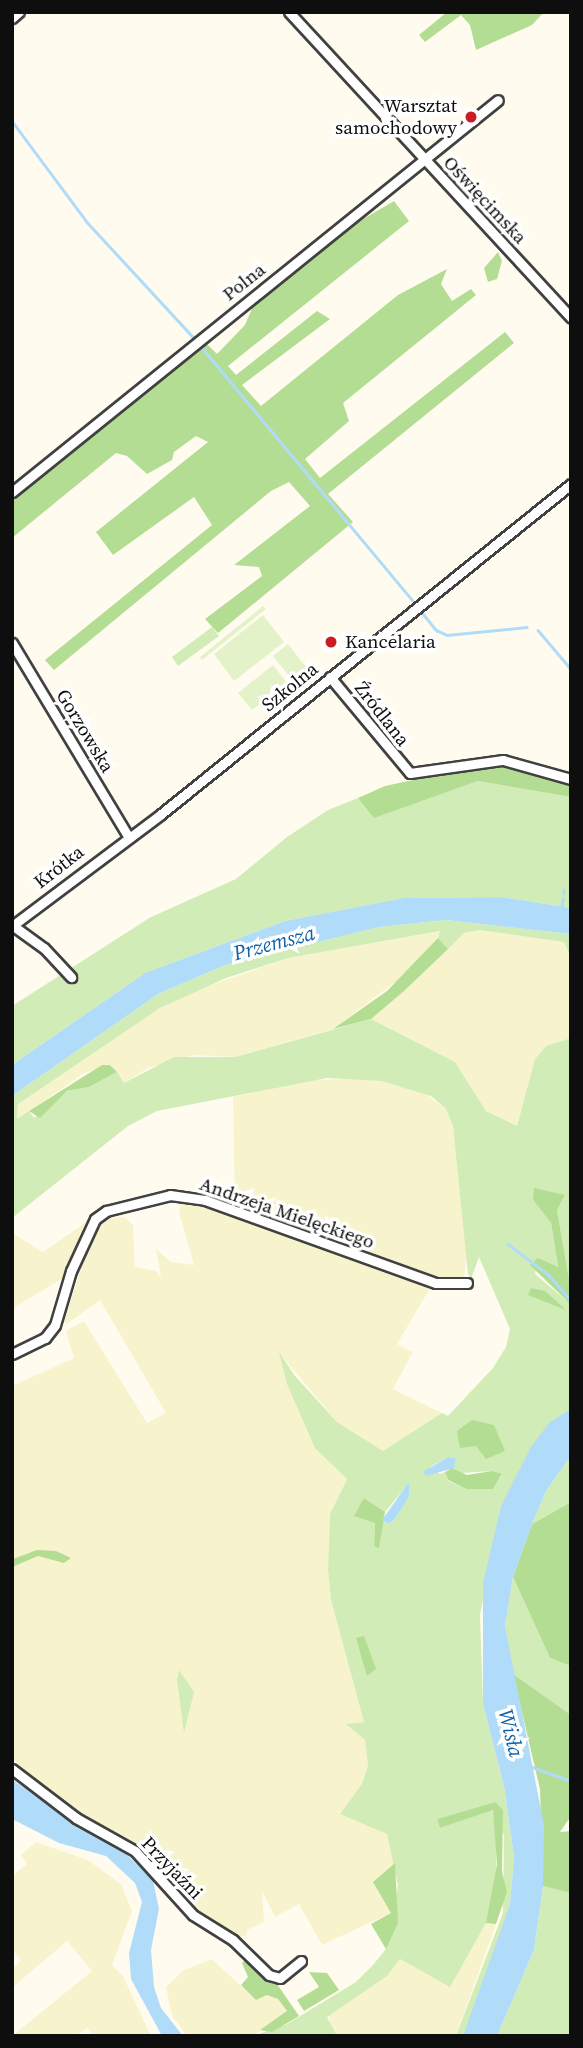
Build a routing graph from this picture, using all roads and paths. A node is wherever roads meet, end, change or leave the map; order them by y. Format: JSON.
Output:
{"nodes":[{"id":1,"x":19,"y":12,"type":"edge"},
{"id":2,"x":289,"y":12,"type":"edge"},
{"id":3,"x":12,"y":19,"type":"edge"},
{"id":4,"x":498,"y":100,"type":"dead end"},
{"id":5,"x":425,"y":160,"type":"junction"},
{"id":6,"x":571,"y":318,"type":"edge"},
{"id":7,"x":571,"y":484,"type":"edge"},
{"id":8,"x":12,"y":492,"type":"edge"},
{"id":9,"x":12,"y":643,"type":"edge"},
{"id":10,"x":330,"y":677,"type":"junction"},
{"id":11,"x":571,"y":779,"type":"edge"},
{"id":12,"x":128,"y":836,"type":"junction"},
{"id":13,"x":12,"y":926,"type":"edge"},
{"id":14,"x":71,"y":977,"type":"dead end"},
{"id":15,"x":467,"y":1283,"type":"dead end"},
{"id":16,"x":12,"y":1354,"type":"edge"},
{"id":17,"x":12,"y":1769,"type":"edge"},
{"id":18,"x":301,"y":1961,"type":"dead end"}],
"edges":[{"from":1,"to":3,"type":"street"},
{"from":2,"to":5,"type":"street","name":"Oświęcimska"},
{"from":4,"to":5,"type":"street","name":"Polna"},
{"from":5,"to":6,"type":"street","name":"Oświęcimska"},
{"from":5,"to":8,"type":"street","name":"Polna"},
{"from":7,"to":10,"type":"street","name":"Szkolna"},
{"from":9,"to":12,"type":"street","name":"Gorzowska"},
{"from":10,"to":11,"type":"street","name":"Źródlana"},
{"from":10,"to":12,"type":"street","name":"Szkolna"},
{"from":12,"to":13,"type":"street","name":"Krótka"},
{"from":13,"to":14,"type":"street"},
{"from":15,"to":16,"type":"street","name":"Andrzeja Mielęckiego"},
{"from":17,"to":18,"type":"street","name":"Przyjaźni"}]}
